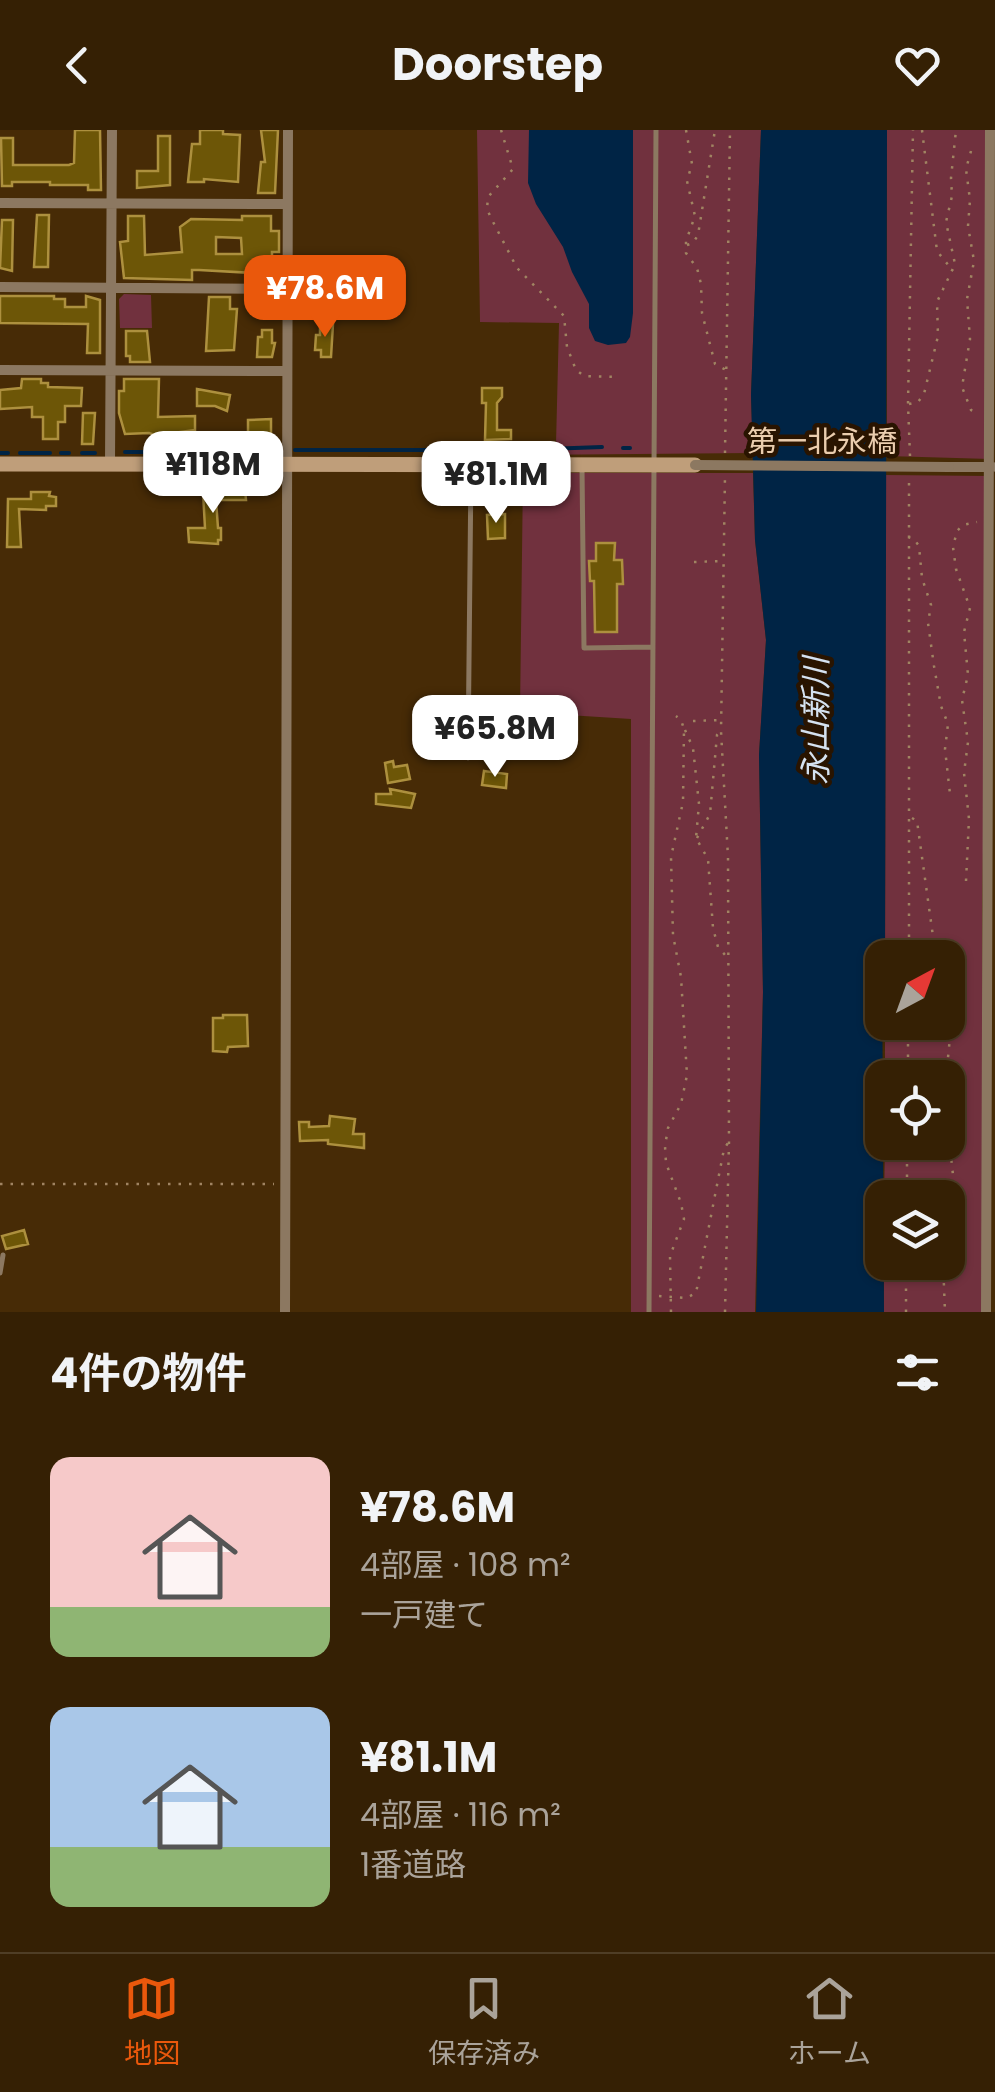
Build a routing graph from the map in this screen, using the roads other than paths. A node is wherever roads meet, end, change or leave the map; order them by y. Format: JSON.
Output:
{"nodes":[{"id":1,"x":112,"y":130,"type":"edge"},
{"id":2,"x":288,"y":130,"type":"edge"},
{"id":3,"x":656,"y":130,"type":"edge"},
{"id":4,"x":990,"y":130,"type":"edge"},
{"id":5,"x":0,"y":203,"type":"edge"},
{"id":6,"x":111,"y":204,"type":"junction"},
{"id":7,"x":287,"y":204,"type":"junction"},
{"id":8,"x":0,"y":288,"type":"edge"},
{"id":9,"x":111,"y":288,"type":"junction"},
{"id":10,"x":287,"y":289,"type":"junction"},
{"id":11,"x":0,"y":370,"type":"edge"},
{"id":12,"x":110,"y":371,"type":"junction"},
{"id":13,"x":286,"y":371,"type":"junction"},
{"id":14,"x":110,"y":463,"type":"junction"},
{"id":15,"x":0,"y":464,"type":"edge"},
{"id":16,"x":287,"y":464,"type":"junction"},
{"id":17,"x":471,"y":464,"type":"junction"},
{"id":18,"x":582,"y":465,"type":"junction"},
{"id":19,"x":654,"y":465,"type":"junction"},
{"id":20,"x":695,"y":466,"type":"joint"},
{"id":21,"x":993,"y":467,"type":"edge"},
{"id":22,"x":653,"y":647,"type":"junction"},
{"id":23,"x":468,"y":758,"type":"dead end"},
{"id":24,"x":991,"y":948,"type":"edge"},
{"id":25,"x":4,"y":1255,"type":"dead end"},
{"id":26,"x":0,"y":1273,"type":"edge"},
{"id":27,"x":285,"y":1312,"type":"edge"},
{"id":28,"x":649,"y":1312,"type":"edge"},
{"id":29,"x":986,"y":1312,"type":"edge"}],
"edges":[{"from":1,"to":6,"type":"street"},
{"from":2,"to":7,"type":"street"},
{"from":3,"to":19,"type":"lane"},
{"from":4,"to":21,"type":"street"},
{"from":5,"to":6,"type":"street"},
{"from":6,"to":7,"type":"street"},
{"from":6,"to":9,"type":"street"},
{"from":7,"to":10,"type":"street"},
{"from":8,"to":9,"type":"street"},
{"from":9,"to":10,"type":"street"},
{"from":9,"to":12,"type":"street"},
{"from":10,"to":13,"type":"street"},
{"from":11,"to":12,"type":"street"},
{"from":12,"to":13,"type":"street"},
{"from":12,"to":14,"type":"street"},
{"from":13,"to":16,"type":"street"},
{"from":14,"to":15,"type":"street"},
{"from":14,"to":16,"type":"street"},
{"from":16,"to":17,"type":"street"},
{"from":16,"to":27,"type":"street"},
{"from":17,"to":18,"type":"street"},
{"from":17,"to":23,"type":"lane"},
{"from":18,"to":19,"type":"street"},
{"from":18,"to":22,"type":"lane"},
{"from":19,"to":20,"type":"street"},
{"from":19,"to":22,"type":"lane"},
{"from":20,"to":21,"type":"street","name":"第一北永橋","bridge":true},
{"from":21,"to":24,"type":"street"},
{"from":22,"to":28,"type":"lane"},
{"from":24,"to":29,"type":"street"},
{"from":25,"to":26,"type":"lane"}]}
